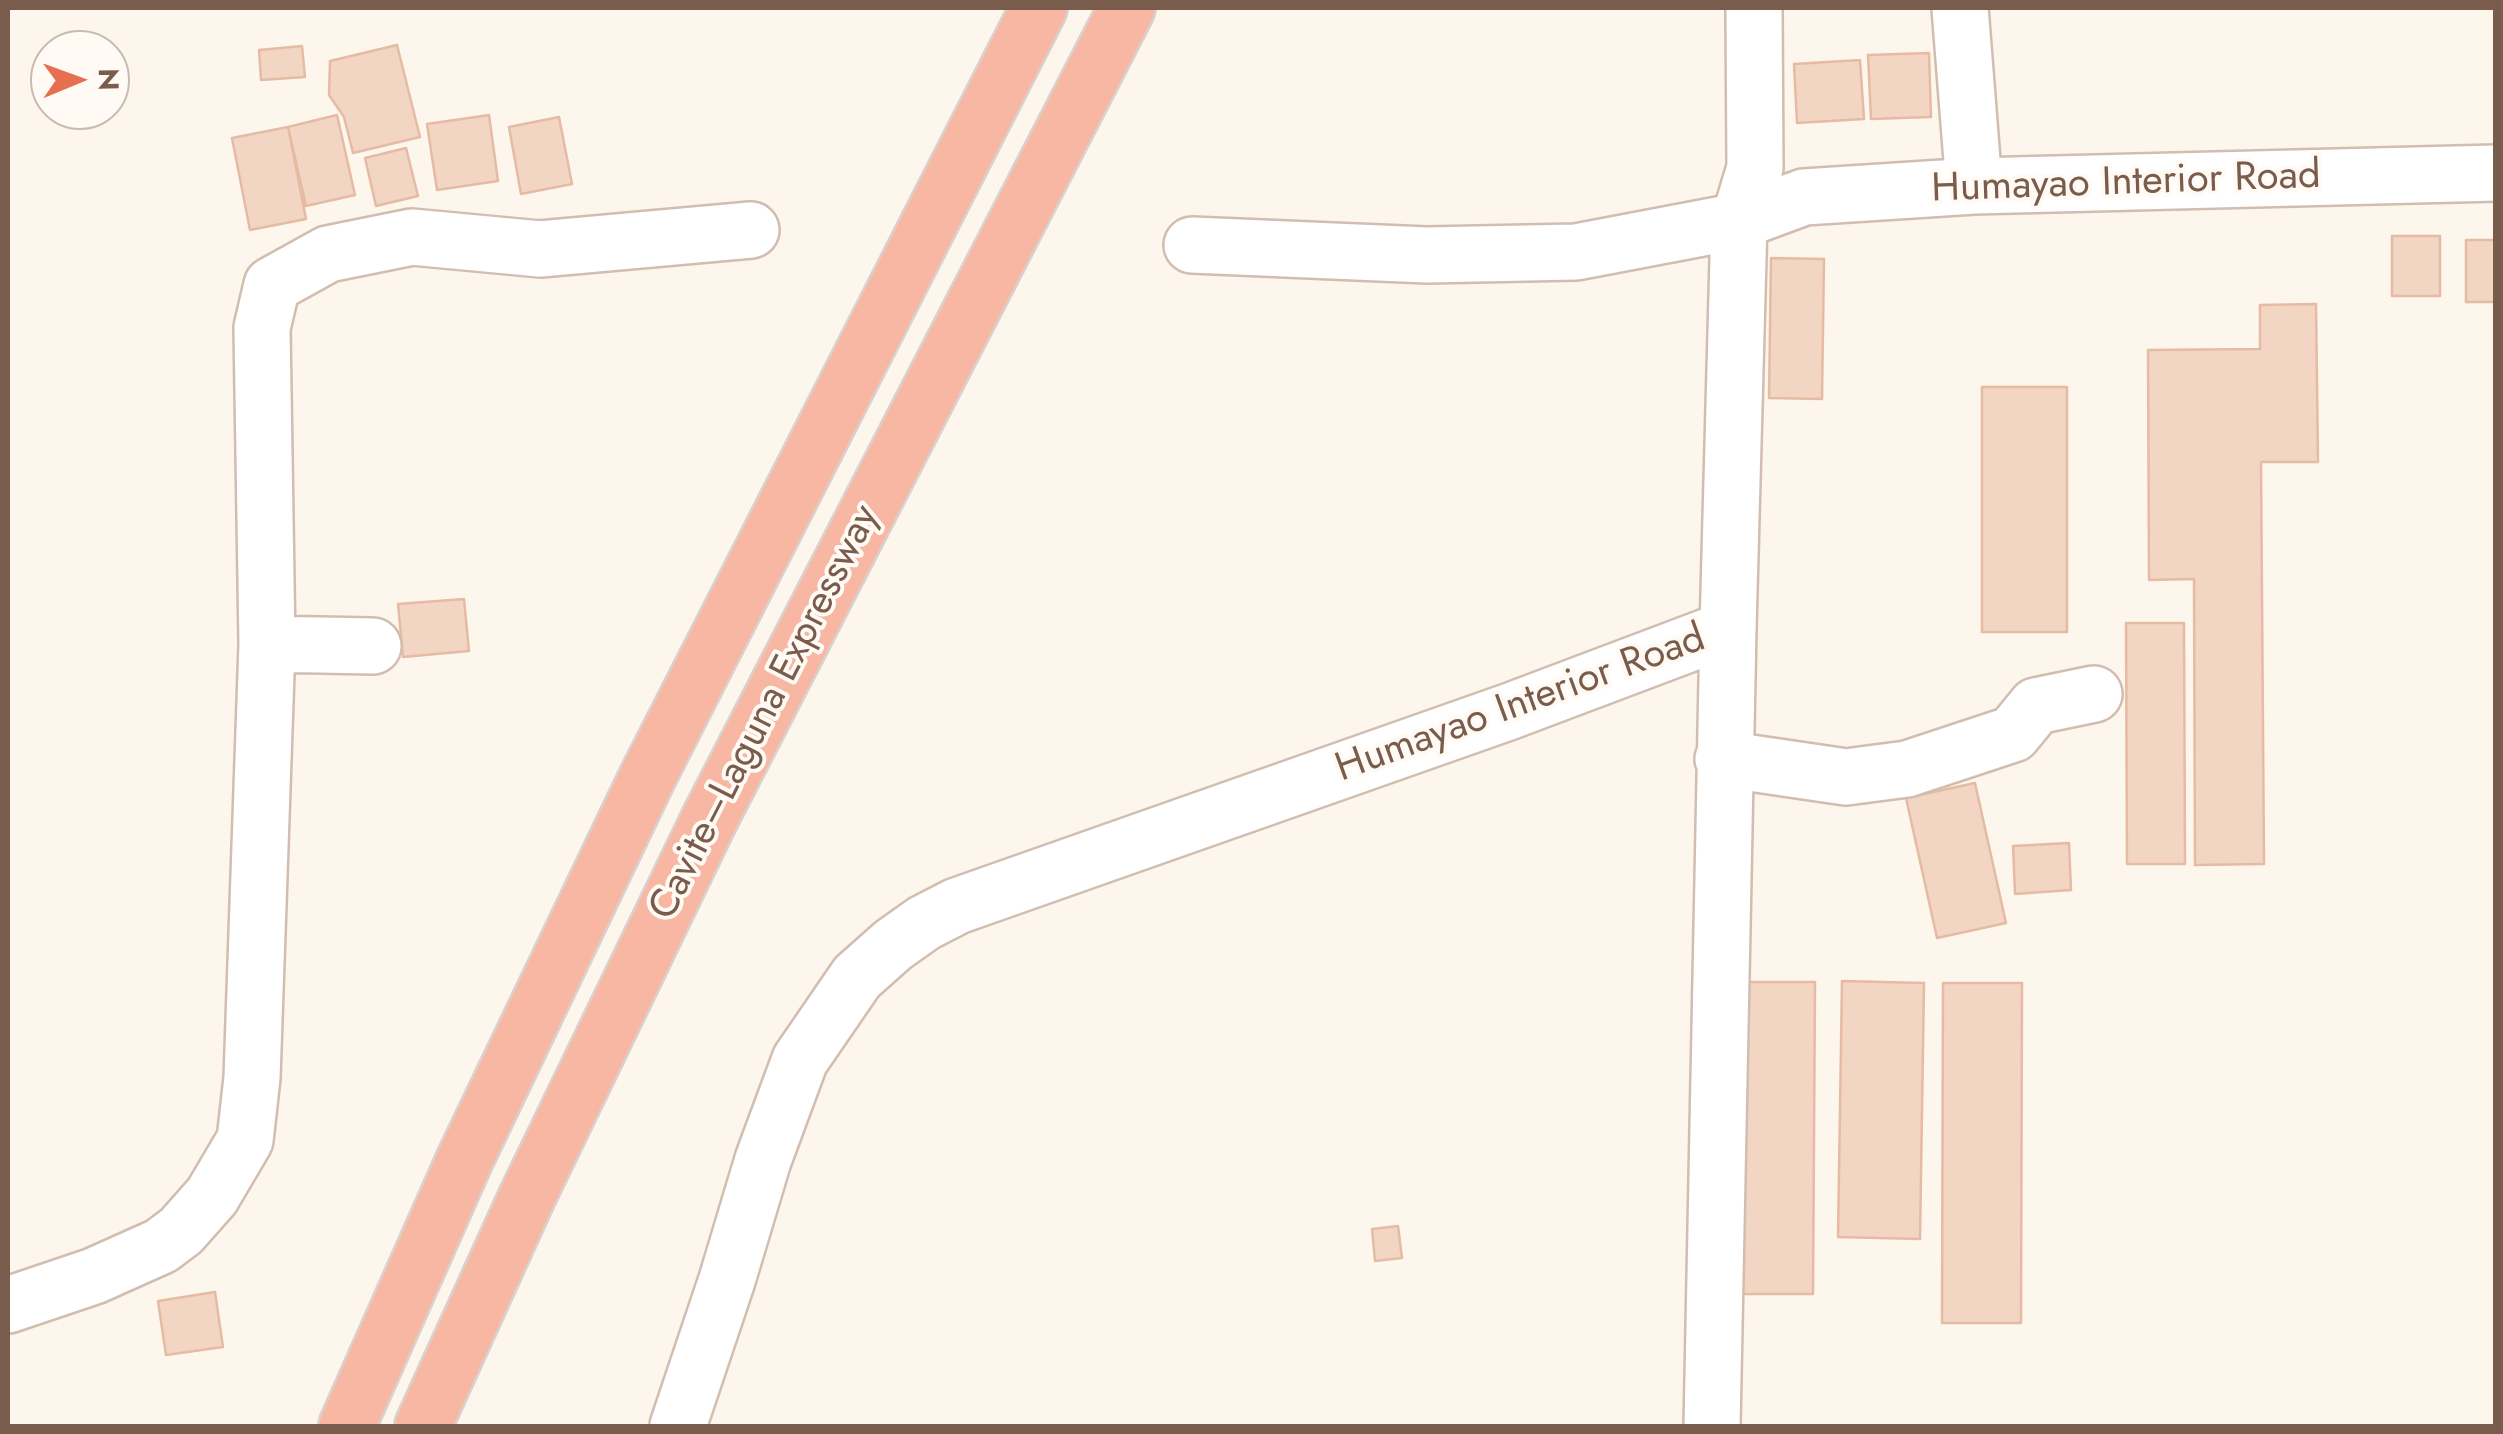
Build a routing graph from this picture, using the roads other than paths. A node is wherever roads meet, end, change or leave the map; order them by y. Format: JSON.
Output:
{"nodes":[{"id":1,"x":1040,"y":8,"type":"edge"},
{"id":2,"x":1127,"y":8,"type":"edge"},
{"id":3,"x":1754,"y":8,"type":"edge"},
{"id":4,"x":1960,"y":8,"type":"edge"},
{"id":5,"x":2496,"y":173,"type":"edge"},
{"id":6,"x":1974,"y":186,"type":"junction"},
{"id":7,"x":1739,"y":221,"type":"junction"},
{"id":8,"x":751,"y":230,"type":"dead end"},
{"id":9,"x":1192,"y":244,"type":"dead end"},
{"id":10,"x":1728,"y":629,"type":"junction"},
{"id":11,"x":267,"y":644,"type":"junction"},
{"id":12,"x":372,"y":646,"type":"dead end"},
{"id":13,"x":2094,"y":694,"type":"dead end"},
{"id":14,"x":1723,"y":759,"type":"junction"},
{"id":15,"x":8,"y":1305,"type":"edge"},
{"id":16,"x":348,"y":1426,"type":"edge"},
{"id":17,"x":423,"y":1426,"type":"edge"},
{"id":18,"x":678,"y":1426,"type":"edge"},
{"id":19,"x":1712,"y":1426,"type":"edge"}],
"edges":[{"from":1,"to":16,"type":"highway","name":"Cavite–Laguna Expressway"},
{"from":2,"to":17,"type":"highway","name":"Cavite–Laguna Expressway"},
{"from":3,"to":7,"type":"street"},
{"from":4,"to":6,"type":"street"},
{"from":5,"to":6,"type":"street","name":"Humayao Interior Road"},
{"from":6,"to":7,"type":"street","name":"Humayao Interior Road"},
{"from":7,"to":9,"type":"street"},
{"from":7,"to":10,"type":"street","name":"Humayao Interior Road"},
{"from":8,"to":11,"type":"street"},
{"from":10,"to":14,"type":"street"},
{"from":10,"to":18,"type":"street","name":"Humayao Interior Road"},
{"from":11,"to":12,"type":"street"},
{"from":11,"to":15,"type":"street"},
{"from":13,"to":14,"type":"street"},
{"from":14,"to":19,"type":"street"}]}
